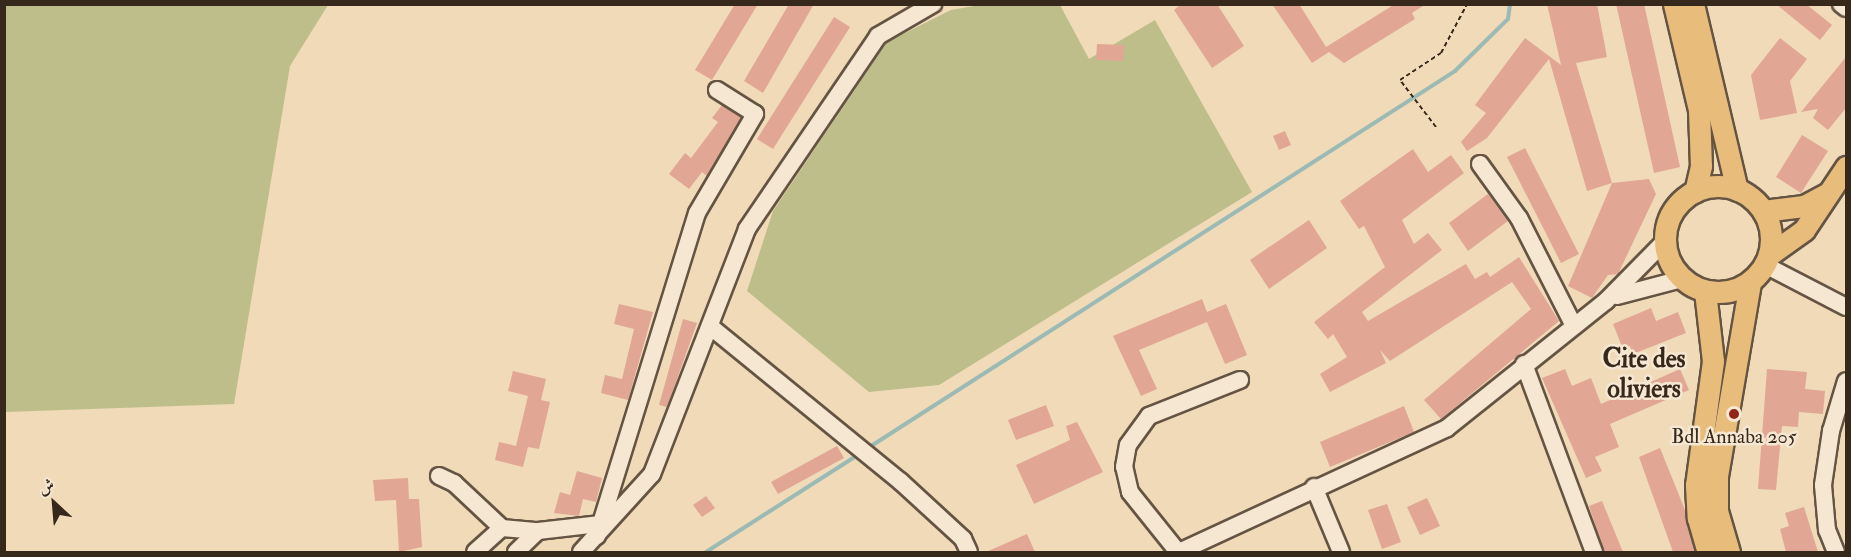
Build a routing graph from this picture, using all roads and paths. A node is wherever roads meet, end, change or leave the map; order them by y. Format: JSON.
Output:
{"nodes":[{"id":1,"x":933,"y":4,"type":"edge"},
{"id":2,"x":1467,"y":4,"type":"edge"},
{"id":3,"x":1674,"y":4,"type":"edge"},
{"id":4,"x":1693,"y":4,"type":"edge"},
{"id":5,"x":1841,"y":4,"type":"edge"},
{"id":6,"x":1846,"y":8,"type":"edge"},
{"id":7,"x":717,"y":90,"type":"dead end"},
{"id":8,"x":1436,"y":127,"type":"dead end"},
{"id":9,"x":1480,"y":164,"type":"dead end"},
{"id":10,"x":1846,"y":167,"type":"edge"},
{"id":11,"x":1737,"y":190,"type":"junction"},
{"id":12,"x":1695,"y":191,"type":"junction"},
{"id":13,"x":1828,"y":193,"type":"junction"},
{"id":14,"x":1763,"y":211,"type":"junction"},
{"id":15,"x":1664,"y":242,"type":"junction"},
{"id":16,"x":1767,"y":260,"type":"junction"},
{"id":17,"x":1682,"y":279,"type":"junction"},
{"id":18,"x":1750,"y":282,"type":"junction"},
{"id":19,"x":1705,"y":291,"type":"junction"},
{"id":20,"x":1606,"y":301,"type":"junction"},
{"id":21,"x":1846,"y":307,"type":"edge"},
{"id":22,"x":1573,"y":324,"type":"junction"},
{"id":23,"x":711,"y":327,"type":"junction"},
{"id":24,"x":1524,"y":364,"type":"junction"},
{"id":25,"x":1240,"y":380,"type":"dead end"},
{"id":26,"x":1846,"y":381,"type":"edge"},
{"id":27,"x":439,"y":476,"type":"dead end"},
{"id":28,"x":1314,"y":487,"type":"junction"},
{"id":29,"x":502,"y":528,"type":"junction"},
{"id":30,"x":538,"y":531,"type":"junction"},
{"id":31,"x":598,"y":532,"type":"junction"},
{"id":32,"x":475,"y":552,"type":"edge"},
{"id":33,"x":516,"y":552,"type":"edge"},
{"id":34,"x":581,"y":552,"type":"edge"},
{"id":35,"x":969,"y":552,"type":"edge"},
{"id":36,"x":1178,"y":552,"type":"edge"},
{"id":37,"x":1341,"y":552,"type":"edge"},
{"id":38,"x":1594,"y":552,"type":"edge"},
{"id":39,"x":1708,"y":552,"type":"edge"},
{"id":40,"x":1729,"y":552,"type":"edge"},
{"id":41,"x":1836,"y":552,"type":"edge"}],
"edges":[{"from":1,"to":23,"type":"street"},
{"from":2,"to":8,"type":"path"},
{"from":3,"to":12,"type":"main road"},
{"from":4,"to":11,"type":"main road"},
{"from":5,"to":6,"type":"street"},
{"from":7,"to":31,"type":"street"},
{"from":9,"to":22,"type":"street"},
{"from":10,"to":13,"type":"main road"},
{"from":11,"to":12,"type":"main road"},
{"from":11,"to":14,"type":"main road"},
{"from":12,"to":15,"type":"main road"},
{"from":13,"to":14,"type":"main road"},
{"from":13,"to":16,"type":"main road"},
{"from":14,"to":16,"type":"main road"},
{"from":15,"to":17,"type":"main road"},
{"from":15,"to":20,"type":"street"},
{"from":16,"to":18,"type":"main road"},
{"from":16,"to":21,"type":"street"},
{"from":17,"to":19,"type":"main road"},
{"from":17,"to":20,"type":"street"},
{"from":18,"to":19,"type":"main road"},
{"from":18,"to":40,"type":"main road"},
{"from":19,"to":39,"type":"main road"},
{"from":20,"to":22,"type":"street"},
{"from":22,"to":24,"type":"street"},
{"from":23,"to":31,"type":"street"},
{"from":23,"to":35,"type":"street"},
{"from":24,"to":28,"type":"street"},
{"from":24,"to":38,"type":"street"},
{"from":25,"to":36,"type":"street"},
{"from":26,"to":41,"type":"street"},
{"from":27,"to":29,"type":"street"},
{"from":28,"to":36,"type":"street"},
{"from":28,"to":37,"type":"street"},
{"from":29,"to":30,"type":"street"},
{"from":29,"to":32,"type":"street"},
{"from":30,"to":31,"type":"street"},
{"from":30,"to":33,"type":"street"},
{"from":31,"to":34,"type":"street"}]}
